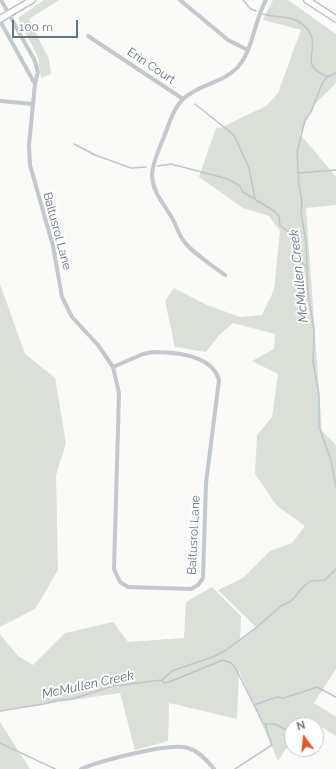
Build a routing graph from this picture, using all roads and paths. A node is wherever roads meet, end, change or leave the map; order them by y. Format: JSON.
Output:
{"nodes":[{"id":1,"x":1,"y":0,"type":"edge"},
{"id":2,"x":32,"y":0,"type":"edge"},
{"id":3,"x":180,"y":0,"type":"edge"},
{"id":4,"x":266,"y":0,"type":"edge"},
{"id":5,"x":307,"y":0,"type":"edge"},
{"id":6,"x":9,"y":14,"type":"junction"},
{"id":7,"x":336,"y":19,"type":"edge"},
{"id":8,"x":0,"y":20,"type":"edge"},
{"id":9,"x":88,"y":36,"type":"dead end"},
{"id":10,"x":248,"y":50,"type":"junction"},
{"id":11,"x":35,"y":84,"type":"junction"},
{"id":12,"x":183,"y":99,"type":"junction"},
{"id":13,"x":0,"y":101,"type":"edge"},
{"id":14,"x":33,"y":104,"type":"junction"},
{"id":15,"x":225,"y":275,"type":"dead end"},
{"id":16,"x":113,"y":366,"type":"junction"},
{"id":17,"x":81,"y":769,"type":"edge"},
{"id":18,"x":214,"y":769,"type":"edge"}],
"edges":[{"from":1,"to":6,"type":"street","name":"Baltusrol Lane"},
{"from":2,"to":6,"type":"street"},
{"from":3,"to":10,"type":"street"},
{"from":4,"to":10,"type":"street"},
{"from":5,"to":7,"type":"street"},
{"from":6,"to":8,"type":"street"},
{"from":6,"to":11,"type":"street","name":"Baltusrol Lane"},
{"from":8,"to":11,"type":"street"},
{"from":9,"to":12,"type":"street","name":"Erin Court"},
{"from":10,"to":12,"type":"street"},
{"from":11,"to":14,"type":"street","name":"Baltusrol Lane"},
{"from":12,"to":15,"type":"street"},
{"from":13,"to":14,"type":"street"},
{"from":14,"to":16,"type":"street","name":"Baltusrol Lane"},
{"from":16,"to":16,"type":"street","name":"Baltusrol Lane"},
{"from":17,"to":18,"type":"street"}]}
